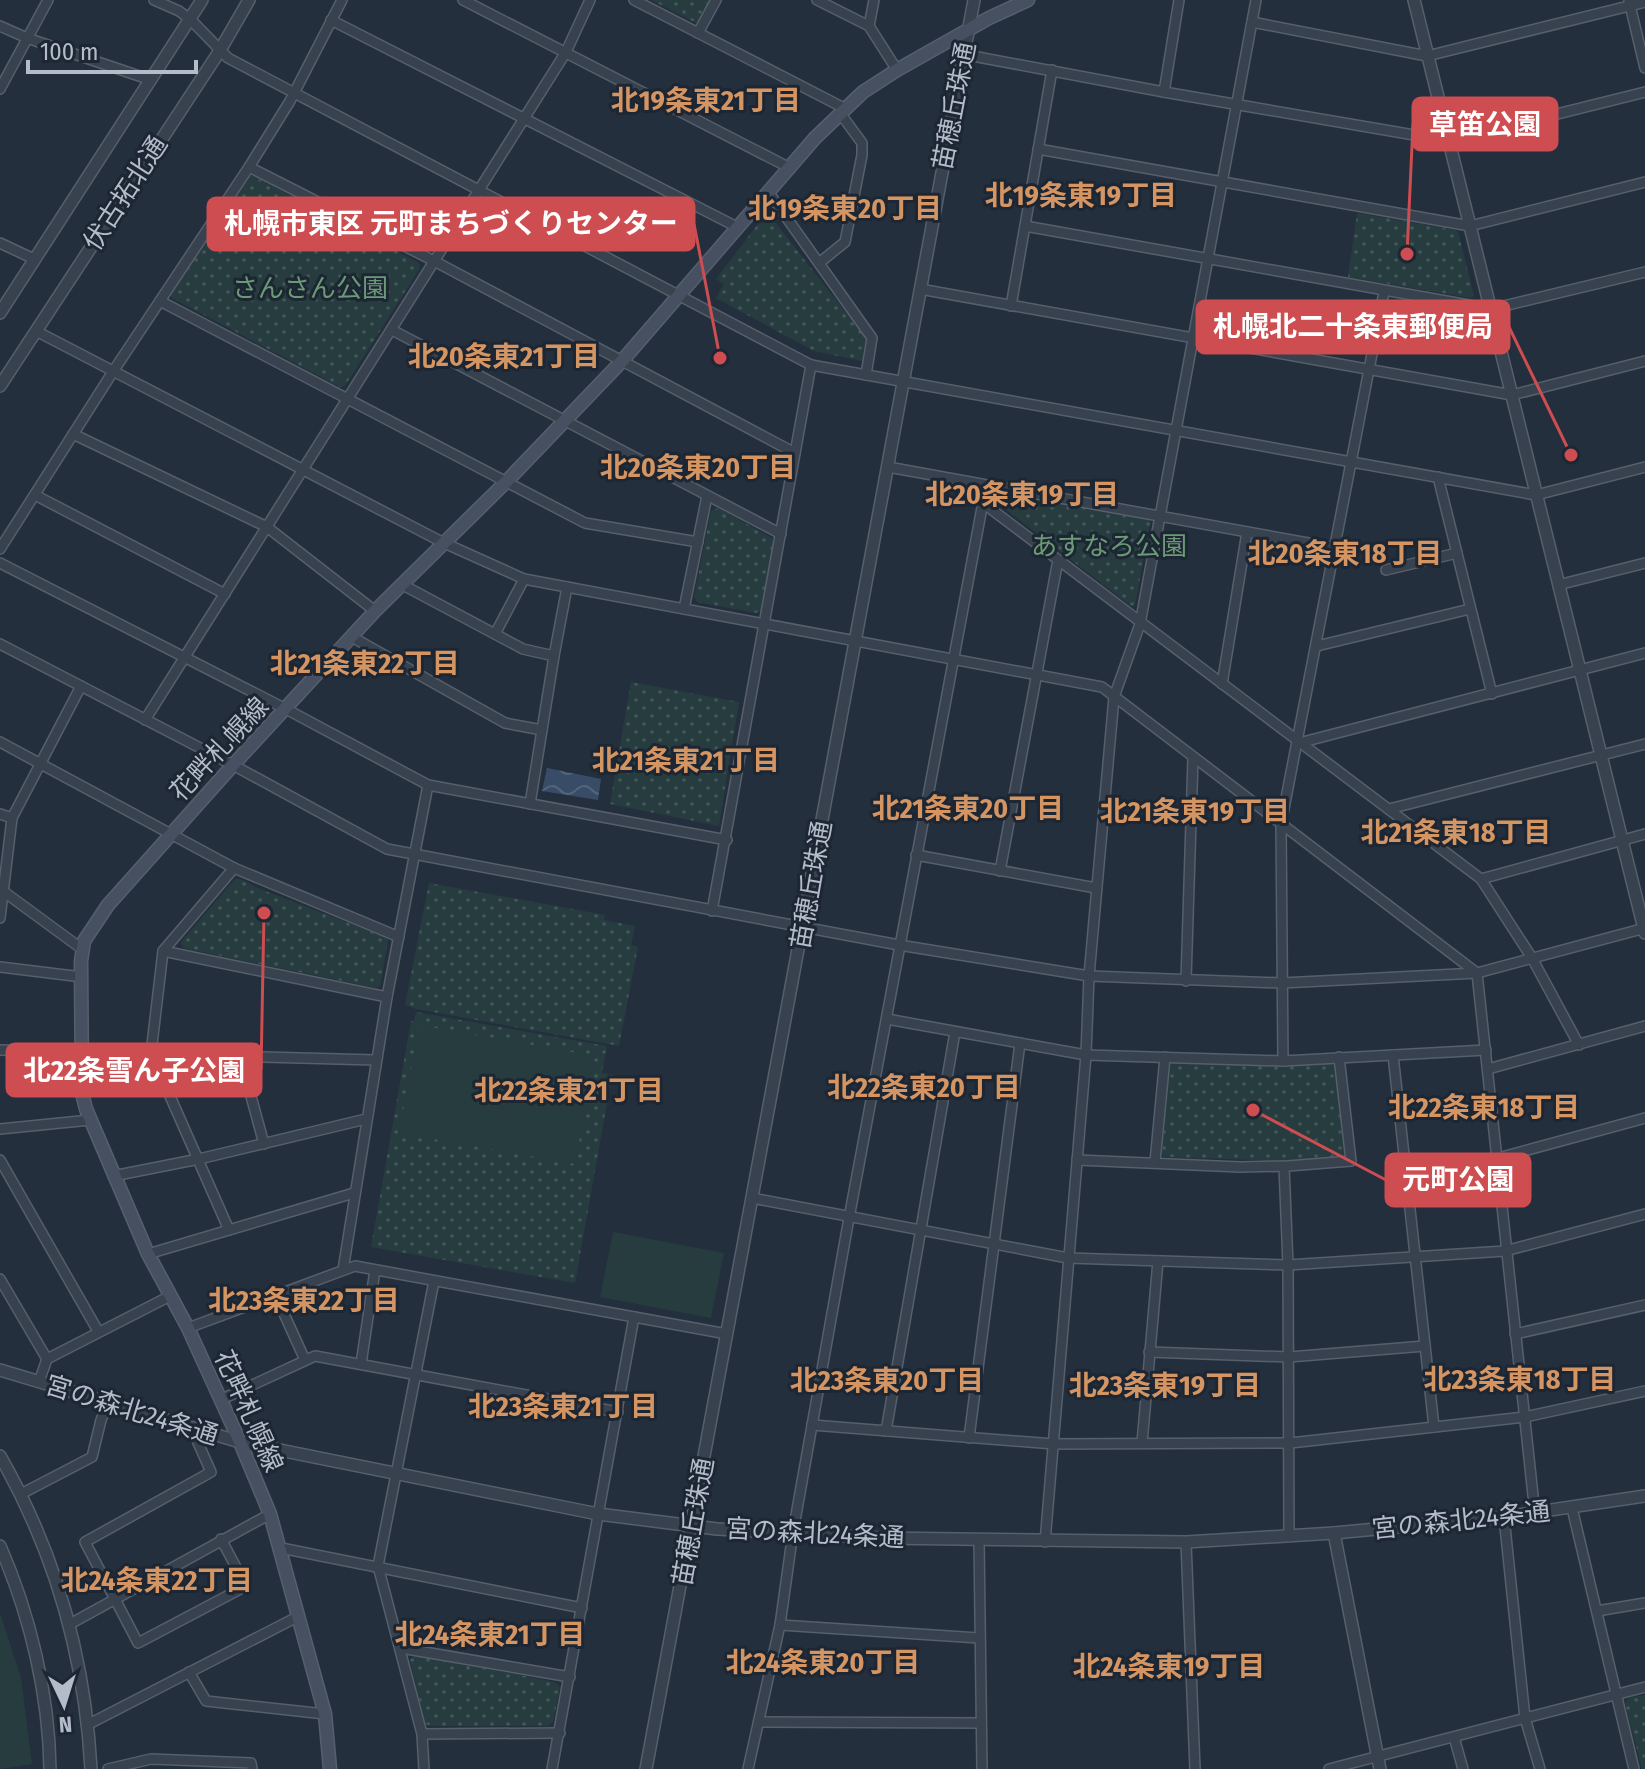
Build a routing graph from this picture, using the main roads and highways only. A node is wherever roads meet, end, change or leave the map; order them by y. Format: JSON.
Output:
{"nodes":[{"id":1,"x":1028,"y":0,"type":"edge"},
{"id":2,"x":330,"y":1769,"type":"edge"}],
"edges":[{"from":1,"to":2,"type":"main road","name":"花畔札幌線"}]}
